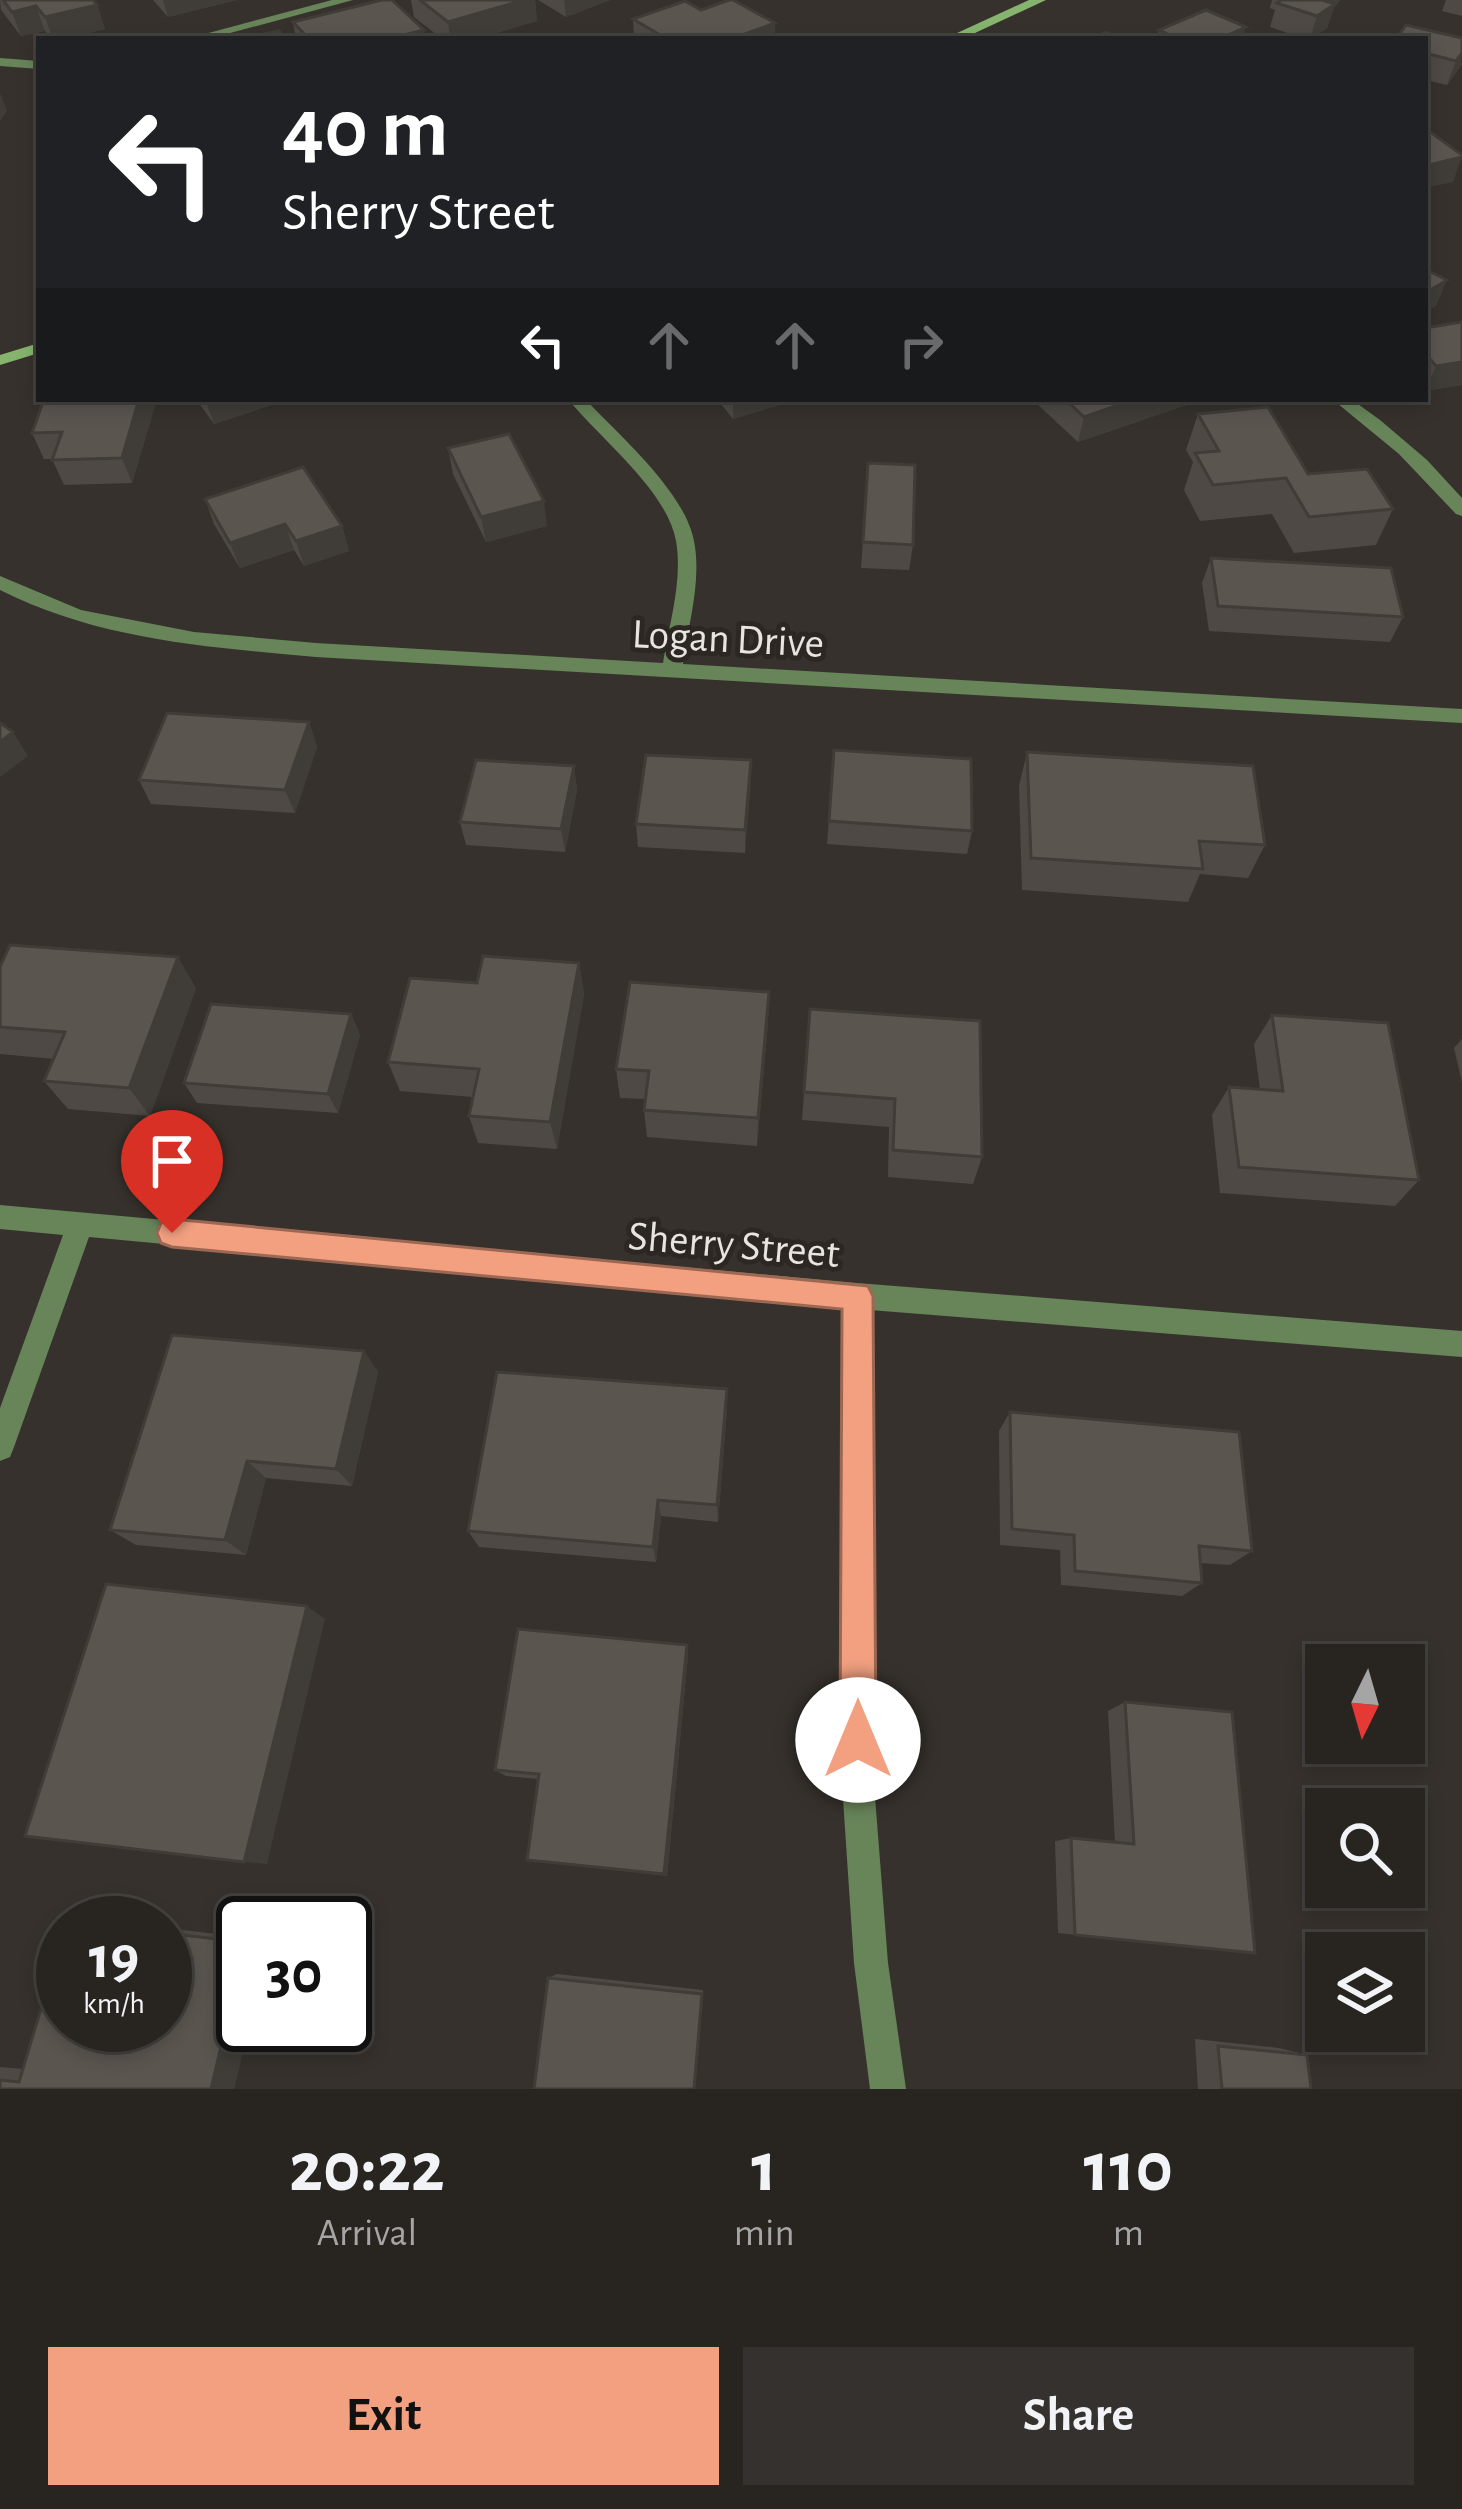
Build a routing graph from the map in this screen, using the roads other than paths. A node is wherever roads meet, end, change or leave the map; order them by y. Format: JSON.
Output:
{"nodes":[{"id":1,"x":347,"y":0,"type":"edge"},
{"id":2,"x":1040,"y":0,"type":"edge"},
{"id":3,"x":322,"y":3,"type":"edge"},
{"id":4,"x":205,"y":36,"type":"edge"},
{"id":5,"x":958,"y":36,"type":"edge"},
{"id":6,"x":0,"y":62,"type":"edge"},
{"id":7,"x":36,"y":64,"type":"edge"},
{"id":8,"x":36,"y":349,"type":"edge"},
{"id":9,"x":0,"y":360,"type":"edge"},
{"id":10,"x":579,"y":402,"type":"edge"},
{"id":11,"x":1344,"y":402,"type":"edge"},
{"id":12,"x":1462,"y":511,"type":"edge"},
{"id":13,"x":0,"y":582,"type":"edge"},
{"id":14,"x":672,"y":670,"type":"junction"},
{"id":15,"x":1462,"y":716,"type":"edge"},
{"id":16,"x":0,"y":1216,"type":"edge"},
{"id":17,"x":80,"y":1225,"type":"junction"},
{"id":18,"x":857,"y":1296,"type":"junction"},
{"id":19,"x":1462,"y":1344,"type":"edge"},
{"id":20,"x":0,"y":1447,"type":"edge"},
{"id":21,"x":888,"y":2089,"type":"edge"}],
"edges":[{"from":1,"to":3,"type":"street"},
{"from":2,"to":5,"type":"street"},
{"from":3,"to":4,"type":"street"},
{"from":6,"to":7,"type":"street"},
{"from":8,"to":9,"type":"street"},
{"from":10,"to":14,"type":"street"},
{"from":11,"to":12,"type":"street"},
{"from":13,"to":14,"type":"street","name":"Logan Drive"},
{"from":14,"to":15,"type":"street","name":"Logan Drive"},
{"from":16,"to":17,"type":"street","name":"Sherry Street"},
{"from":17,"to":18,"type":"street","name":"Sherry Street"},
{"from":17,"to":20,"type":"street"},
{"from":18,"to":19,"type":"street","name":"Sherry Street"},
{"from":18,"to":21,"type":"street"}]}
